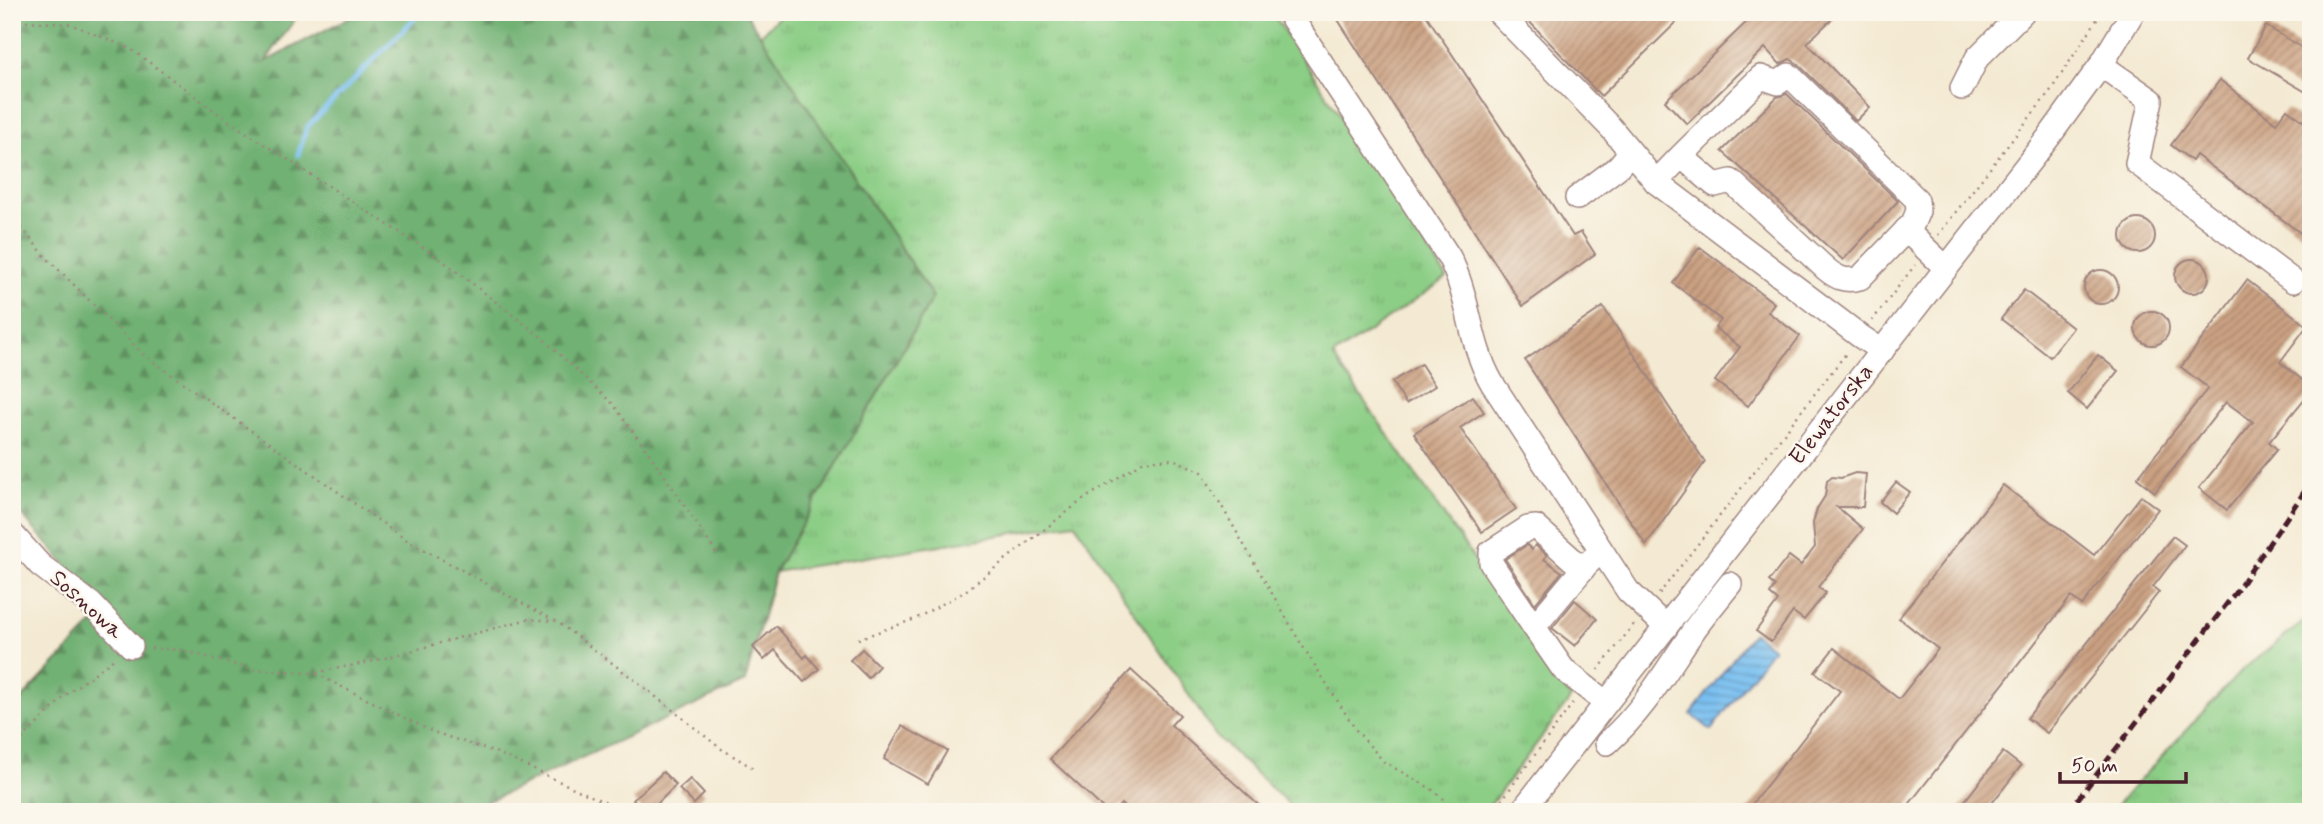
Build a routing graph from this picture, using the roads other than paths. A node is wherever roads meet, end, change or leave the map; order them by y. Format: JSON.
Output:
{"nodes":[{"id":1,"x":1288,"y":12,"type":"edge"},
{"id":2,"x":1498,"y":12,"type":"edge"},
{"id":3,"x":2023,"y":12,"type":"edge"},
{"id":4,"x":2133,"y":12,"type":"edge"},
{"id":5,"x":2101,"y":65,"type":"junction"},
{"id":6,"x":1962,"y":88,"type":"dead end"},
{"id":7,"x":1630,"y":153,"type":"junction"},
{"id":8,"x":1681,"y":156,"type":"junction"},
{"id":9,"x":1656,"y":182,"type":"junction"},
{"id":10,"x":1577,"y":198,"type":"dead end"},
{"id":11,"x":1906,"y":230,"type":"junction"},
{"id":12,"x":1789,"y":235,"type":"junction"},
{"id":13,"x":1767,"y":266,"type":"junction"},
{"id":14,"x":1946,"y":268,"type":"junction"},
{"id":15,"x":1849,"y":281,"type":"junction"},
{"id":16,"x":2293,"y":281,"type":"dead end"},
{"id":17,"x":1832,"y":315,"type":"junction"},
{"id":18,"x":1882,"y":351,"type":"junction"},
{"id":19,"x":12,"y":534,"type":"edge"},
{"id":20,"x":1601,"y":551,"type":"junction"},
{"id":21,"x":1583,"y":569,"type":"junction"},
{"id":22,"x":1730,"y":584,"type":"dead end"},
{"id":23,"x":1534,"y":627,"type":"junction"},
{"id":24,"x":1666,"y":627,"type":"junction"},
{"id":25,"x":131,"y":646,"type":"road end"},
{"id":26,"x":1606,"y":703,"type":"junction"},
{"id":27,"x":1607,"y":743,"type":"dead end"},
{"id":28,"x":1521,"y":812,"type":"edge"}],
"edges":[{"from":1,"to":20,"type":"street"},
{"from":2,"to":7,"type":"street"},
{"from":3,"to":6,"type":"street"},
{"from":4,"to":5,"type":"street","name":"Elewatorska"},
{"from":5,"to":14,"type":"street","name":"Elewatorska"},
{"from":5,"to":16,"type":"street"},
{"from":7,"to":9,"type":"street"},
{"from":7,"to":10,"type":"street"},
{"from":8,"to":9,"type":"street"},
{"from":8,"to":11,"type":"street"},
{"from":8,"to":12,"type":"street"},
{"from":9,"to":13,"type":"street"},
{"from":11,"to":14,"type":"street"},
{"from":11,"to":15,"type":"street"},
{"from":12,"to":13,"type":"street"},
{"from":12,"to":15,"type":"street"},
{"from":13,"to":17,"type":"street"},
{"from":14,"to":18,"type":"street","name":"Elewatorska"},
{"from":15,"to":17,"type":"street"},
{"from":17,"to":18,"type":"street"},
{"from":18,"to":24,"type":"street","name":"Elewatorska"},
{"from":19,"to":25,"type":"street","name":"Sosnowa"},
{"from":20,"to":21,"type":"street"},
{"from":20,"to":24,"type":"street"},
{"from":21,"to":23,"type":"street"},
{"from":21,"to":23,"type":"street"},
{"from":22,"to":27,"type":"street"},
{"from":23,"to":26,"type":"street"},
{"from":24,"to":26,"type":"street","name":"Elewatorska"},
{"from":26,"to":28,"type":"street","name":"Elewatorska"}]}
